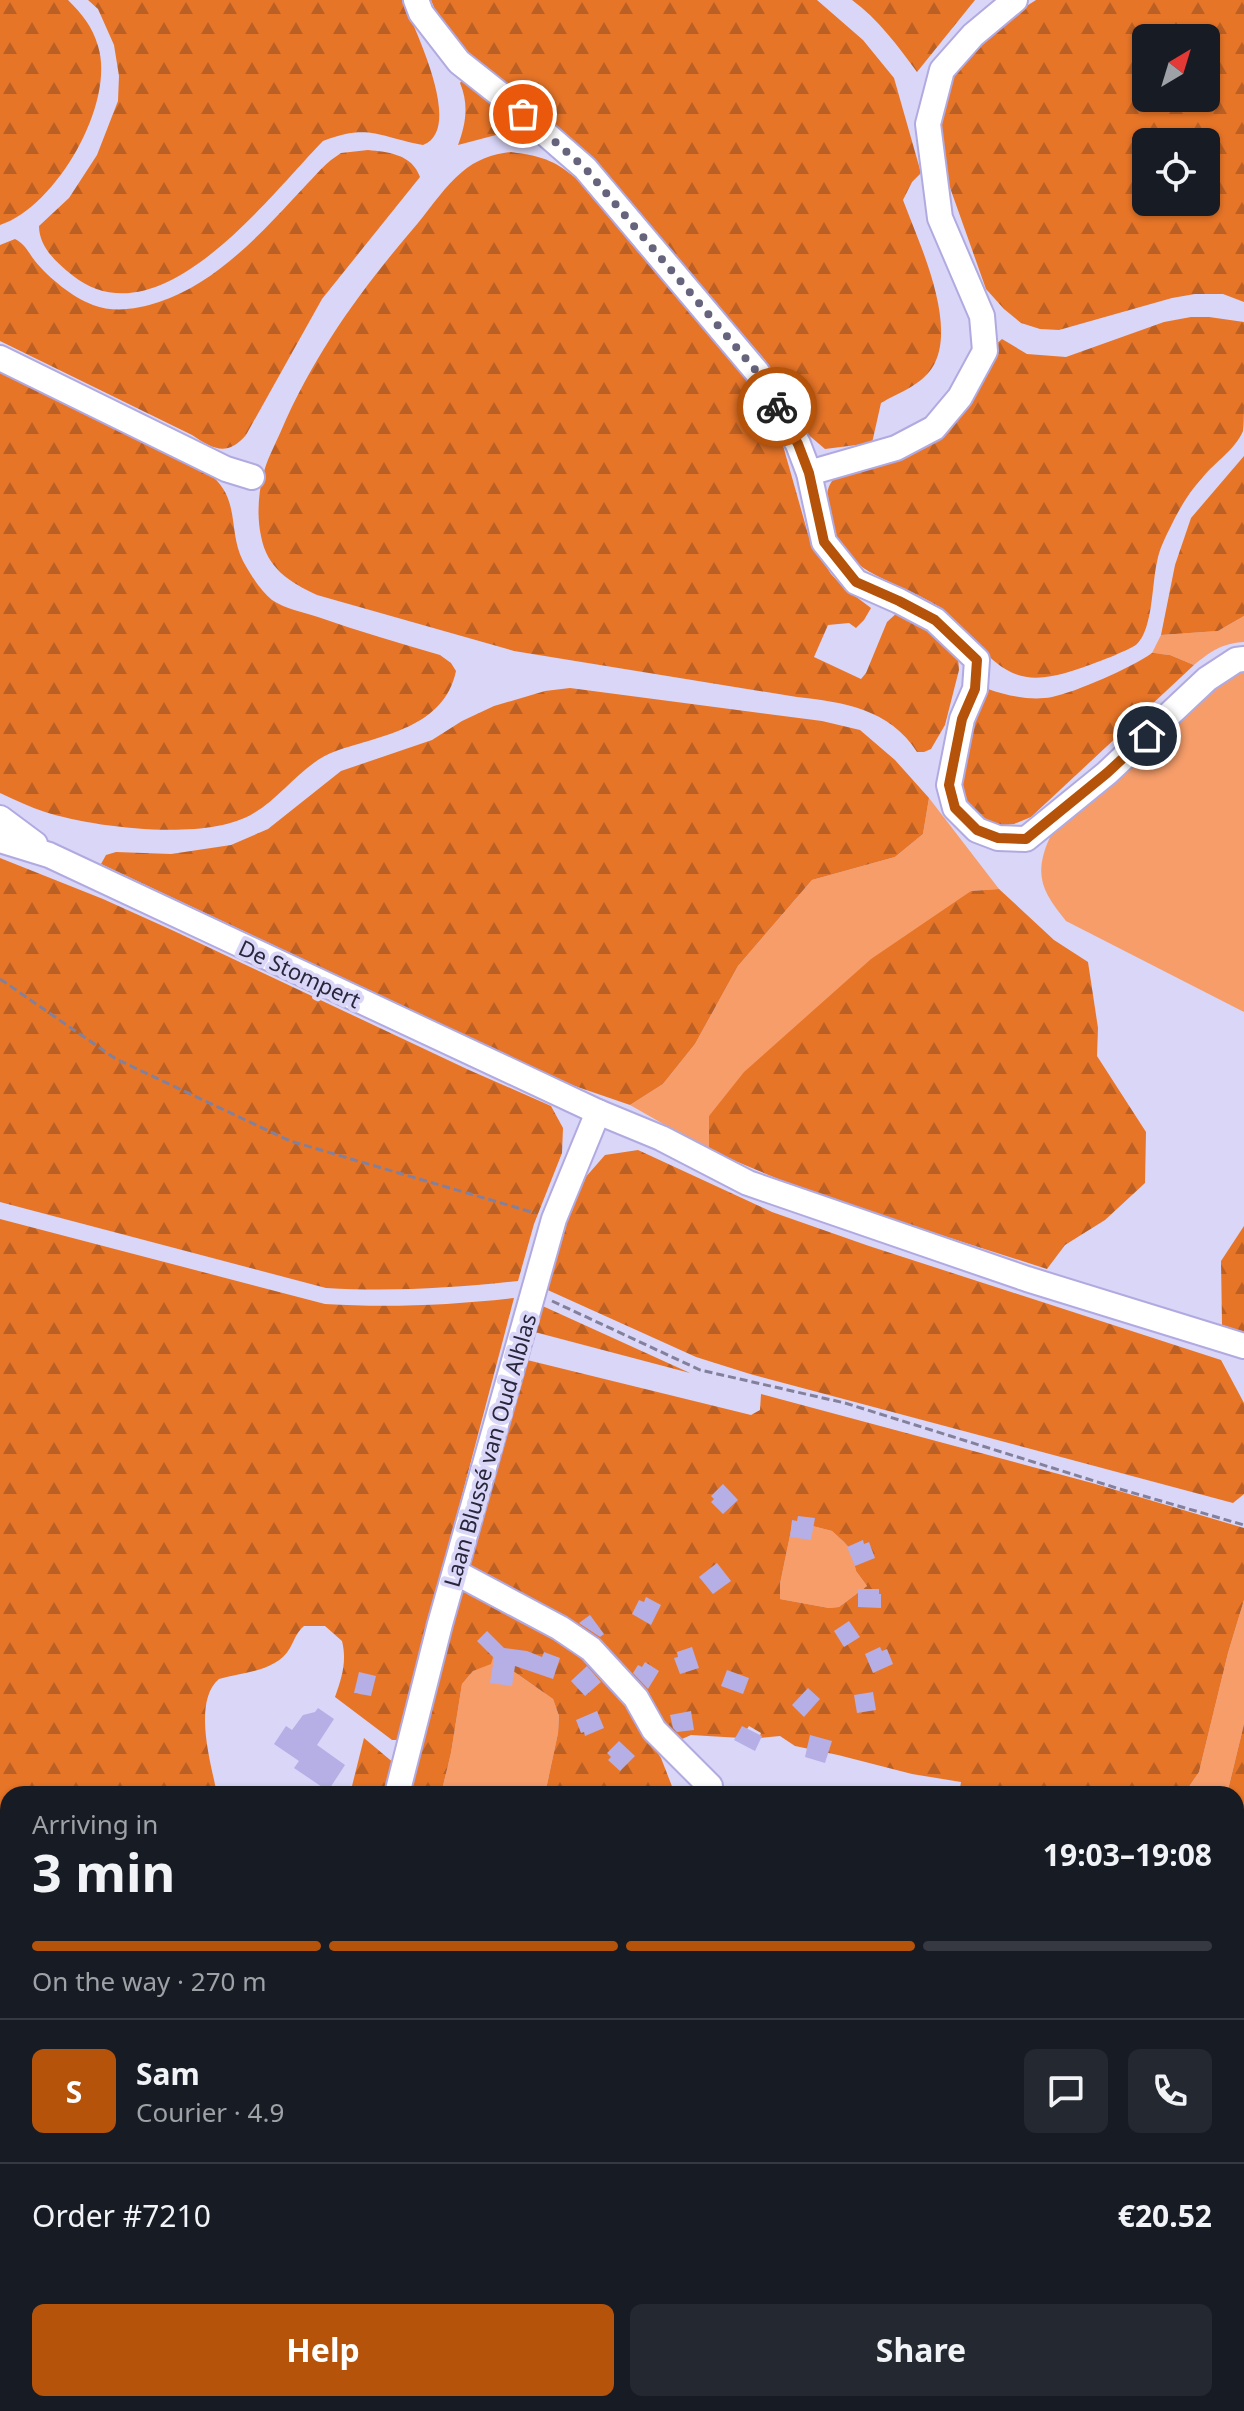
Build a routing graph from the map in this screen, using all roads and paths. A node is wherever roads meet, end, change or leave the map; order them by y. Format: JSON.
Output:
{"nodes":[{"id":1,"x":416,"y":0,"type":"edge"},
{"id":2,"x":1015,"y":0,"type":"edge"},
{"id":3,"x":0,"y":358,"type":"edge"},
{"id":4,"x":809,"y":473,"type":"junction"},
{"id":5,"x":252,"y":477,"type":"dead end"},
{"id":6,"x":1244,"y":659,"type":"edge"},
{"id":7,"x":0,"y":818,"type":"edge"},
{"id":8,"x":0,"y":840,"type":"edge"},
{"id":9,"x":49,"y":855,"type":"junction"},
{"id":10,"x":0,"y":979,"type":"edge"},
{"id":11,"x":598,"y":1112,"type":"junction"},
{"id":12,"x":554,"y":1219,"type":"junction"},
{"id":13,"x":534,"y":1293,"type":"junction"},
{"id":14,"x":1244,"y":1346,"type":"edge"},
{"id":15,"x":1244,"y":1525,"type":"edge"},
{"id":16,"x":455,"y":1572,"type":"junction"},
{"id":17,"x":399,"y":1786,"type":"edge"},
{"id":18,"x":710,"y":1786,"type":"dead end"}],
"edges":[{"from":1,"to":4,"type":"street"},
{"from":2,"to":4,"type":"street"},
{"from":3,"to":5,"type":"street"},
{"from":4,"to":6,"type":"street"},
{"from":7,"to":9,"type":"street"},
{"from":8,"to":9,"type":"street","name":"De Stompert"},
{"from":9,"to":11,"type":"street","name":"De Stompert"},
{"from":10,"to":12,"type":"path"},
{"from":11,"to":12,"type":"street","name":"Laan Blussé van Oud Alblas"},
{"from":11,"to":14,"type":"street","name":"De Stompert"},
{"from":12,"to":13,"type":"street","name":"Laan Blussé van Oud Alblas"},
{"from":13,"to":15,"type":"path"},
{"from":13,"to":16,"type":"street","name":"Laan Blussé van Oud Alblas"},
{"from":16,"to":17,"type":"street","name":"Laan Blussé van Oud Alblas"},
{"from":16,"to":18,"type":"street"}]}
